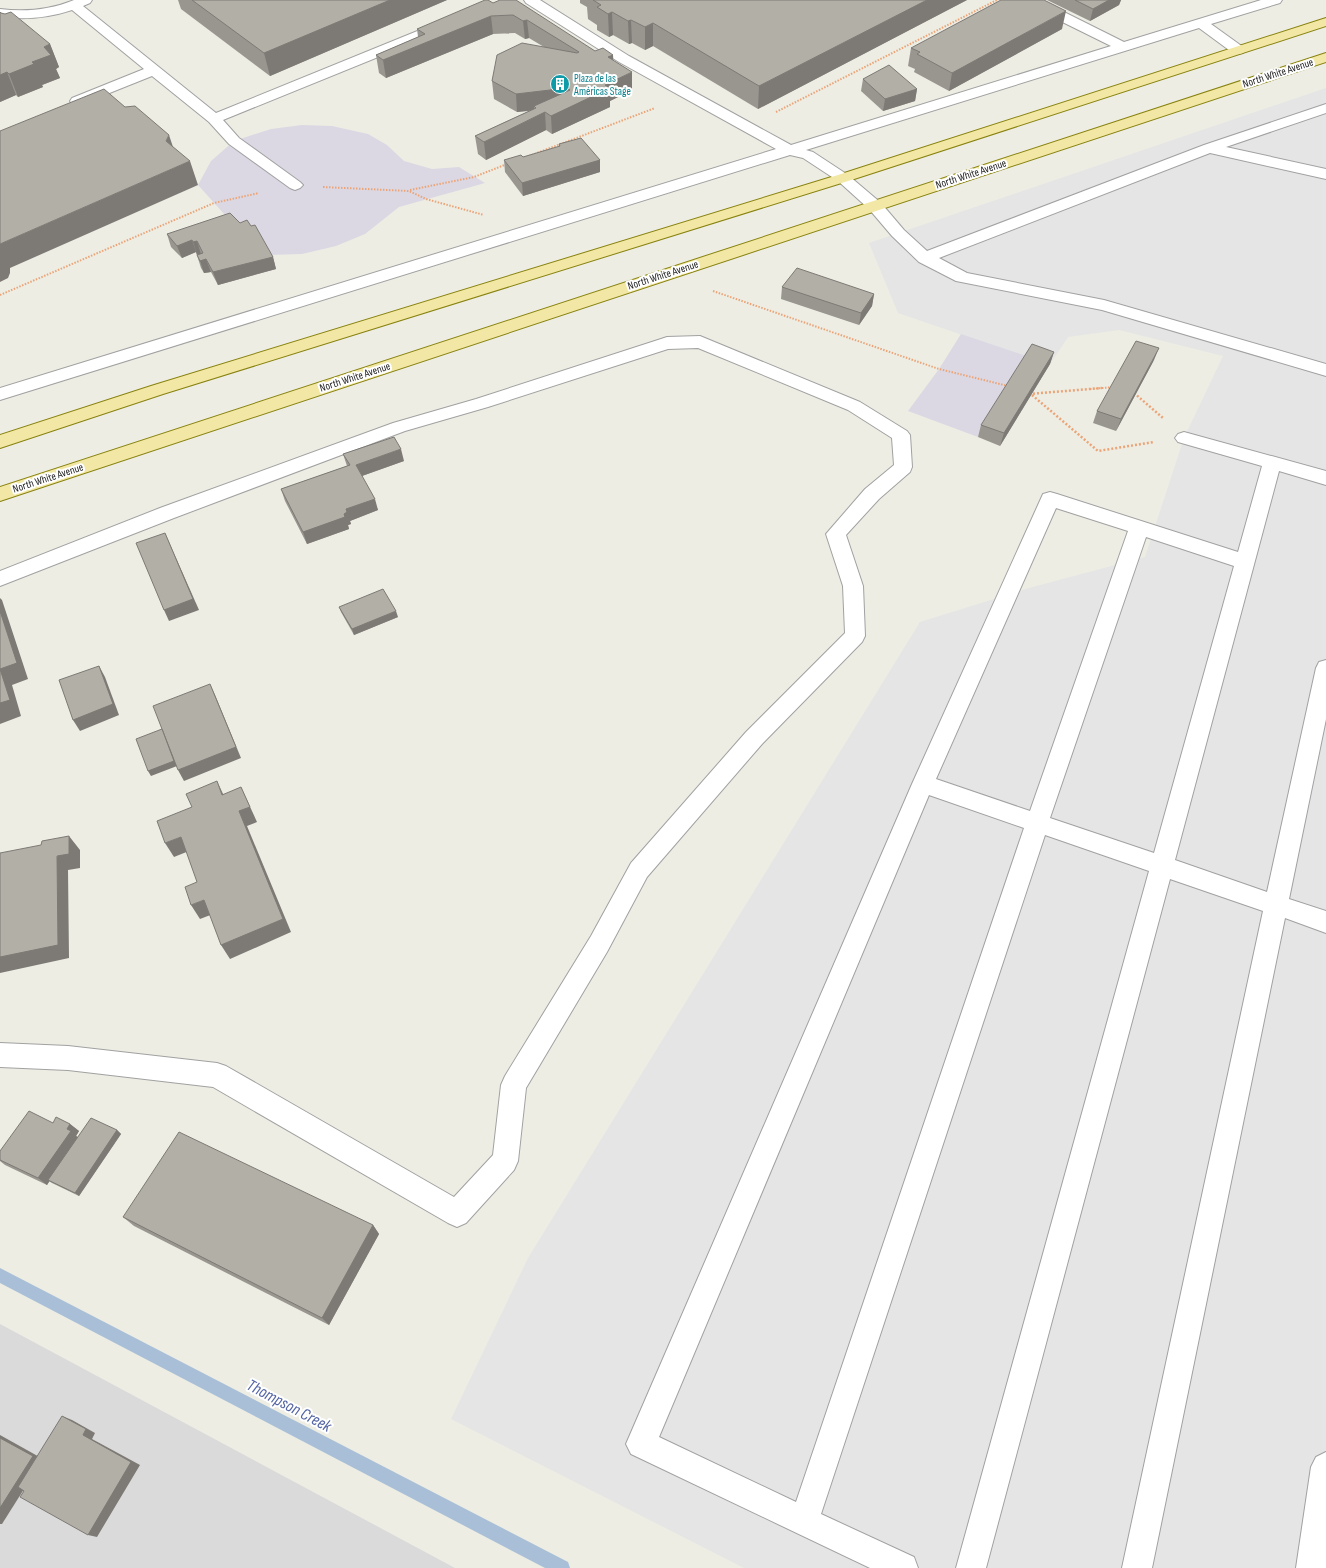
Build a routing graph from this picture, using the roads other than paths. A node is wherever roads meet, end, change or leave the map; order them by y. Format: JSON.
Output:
{"nodes":[{"id":1,"x":531,"y":0,"type":"edge"},
{"id":2,"x":1029,"y":0,"type":"edge"},
{"id":3,"x":1275,"y":0,"type":"edge"},
{"id":4,"x":79,"y":3,"type":"edge"},
{"id":5,"x":0,"y":13,"type":"edge"},
{"id":6,"x":461,"y":18,"type":"edge"},
{"id":7,"x":1326,"y":22,"type":"edge"},
{"id":8,"x":1200,"y":23,"type":"junction"},
{"id":9,"x":1123,"y":47,"type":"junction"},
{"id":10,"x":1238,"y":50,"type":"junction"},
{"id":11,"x":1326,"y":57,"type":"edge"},
{"id":12,"x":154,"y":70,"type":"junction"},
{"id":13,"x":66,"y":105,"type":"edge"},
{"id":14,"x":1326,"y":108,"type":"edge"},
{"id":15,"x":214,"y":119,"type":"junction"},
{"id":16,"x":1209,"y":148,"type":"junction"},
{"id":17,"x":789,"y":150,"type":"junction"},
{"id":18,"x":1326,"y":174,"type":"edge"},
{"id":19,"x":843,"y":178,"type":"junction"},
{"id":20,"x":295,"y":185,"type":"road end"},
{"id":21,"x":875,"y":206,"type":"junction"},
{"id":22,"x":925,"y":258,"type":"junction"},
{"id":23,"x":1326,"y":370,"type":"edge"},
{"id":24,"x":0,"y":394,"type":"edge"},
{"id":25,"x":1184,"y":438,"type":"road end"},
{"id":26,"x":0,"y":442,"type":"edge"},
{"id":27,"x":1272,"y":463,"type":"junction"},
{"id":28,"x":1326,"y":478,"type":"edge"},
{"id":29,"x":0,"y":494,"type":"edge"},
{"id":30,"x":1139,"y":528,"type":"junction"},
{"id":31,"x":1245,"y":562,"type":"junction"},
{"id":32,"x":0,"y":579,"type":"edge"},
{"id":33,"x":1326,"y":668,"type":"edge"},
{"id":34,"x":922,"y":784,"type":"junction"},
{"id":35,"x":1037,"y":824,"type":"junction"},
{"id":36,"x":1162,"y":866,"type":"junction"},
{"id":37,"x":1276,"y":904,"type":"junction"},
{"id":38,"x":1326,"y":922,"type":"edge"},
{"id":39,"x":0,"y":1055,"type":"edge"},
{"id":40,"x":1326,"y":1467,"type":"edge"},
{"id":41,"x":804,"y":1521,"type":"junction"},
{"id":42,"x":903,"y":1568,"type":"edge"},
{"id":43,"x":971,"y":1568,"type":"edge"},
{"id":44,"x":1137,"y":1568,"type":"edge"},
{"id":45,"x":1311,"y":1568,"type":"edge"}],
"edges":[{"from":1,"to":17,"type":"street"},
{"from":2,"to":9,"type":"street"},
{"from":3,"to":8,"type":"street"},
{"from":4,"to":5,"type":"street"},
{"from":4,"to":12,"type":"street"},
{"from":6,"to":15,"type":"street"},
{"from":7,"to":10,"type":"main road"},
{"from":8,"to":9,"type":"street"},
{"from":8,"to":10,"type":"street"},
{"from":9,"to":17,"type":"street"},
{"from":10,"to":19,"type":"main road"},
{"from":11,"to":21,"type":"main road","name":"North White Avenue"},
{"from":12,"to":13,"type":"street"},
{"from":12,"to":15,"type":"street"},
{"from":14,"to":16,"type":"street"},
{"from":15,"to":20,"type":"street"},
{"from":16,"to":18,"type":"street"},
{"from":16,"to":22,"type":"street"},
{"from":17,"to":19,"type":"street"},
{"from":17,"to":24,"type":"street"},
{"from":19,"to":21,"type":"street"},
{"from":19,"to":26,"type":"main road"},
{"from":21,"to":22,"type":"street"},
{"from":21,"to":29,"type":"main road","name":"North White Avenue"},
{"from":22,"to":23,"type":"street"},
{"from":25,"to":27,"type":"street"},
{"from":27,"to":28,"type":"street"},
{"from":27,"to":31,"type":"street"},
{"from":30,"to":31,"type":"street"},
{"from":30,"to":34,"type":"street"},
{"from":30,"to":35,"type":"street"},
{"from":31,"to":36,"type":"street"},
{"from":32,"to":39,"type":"street"},
{"from":33,"to":37,"type":"street"},
{"from":34,"to":35,"type":"street"},
{"from":34,"to":41,"type":"street"},
{"from":35,"to":36,"type":"street"},
{"from":35,"to":41,"type":"street"},
{"from":36,"to":37,"type":"street"},
{"from":36,"to":43,"type":"street"},
{"from":37,"to":38,"type":"street"},
{"from":37,"to":44,"type":"street"},
{"from":40,"to":45,"type":"street"},
{"from":41,"to":42,"type":"street"}]}
